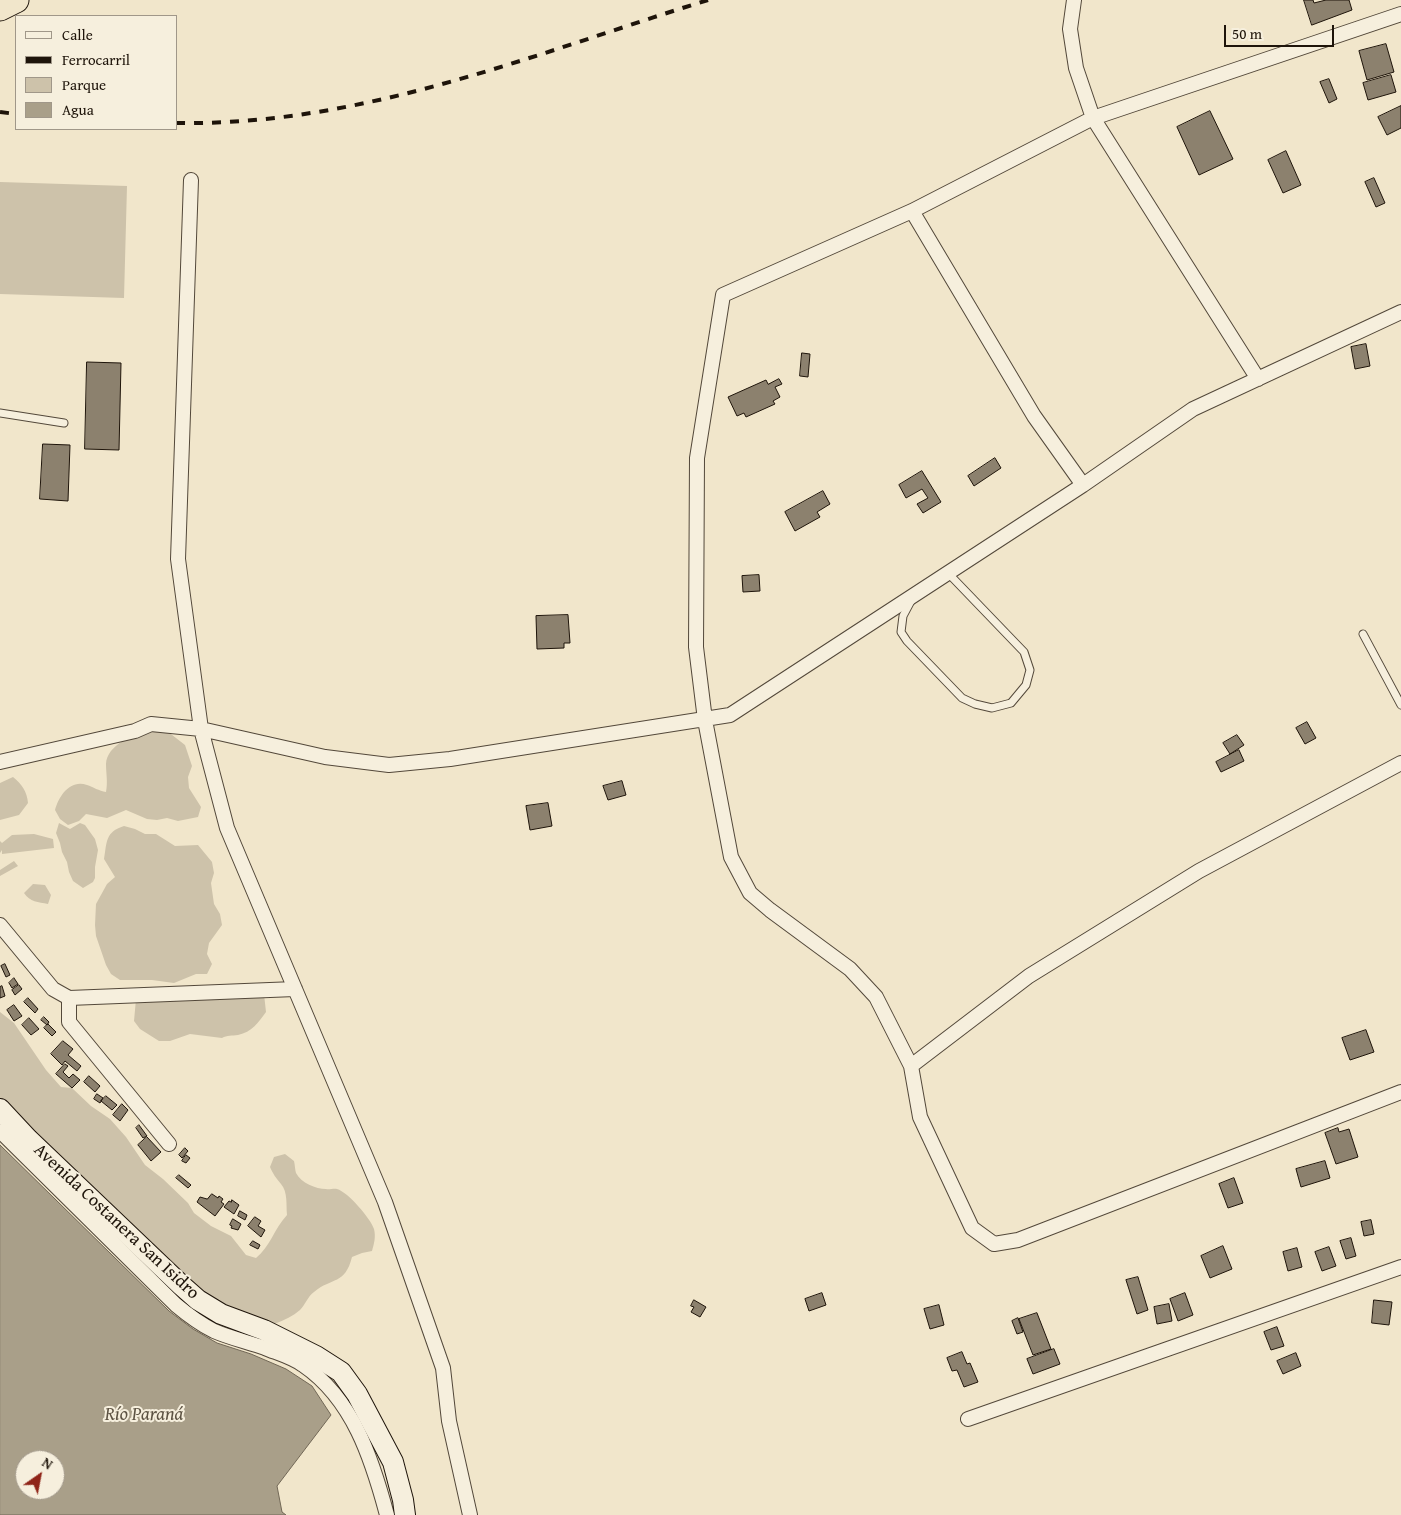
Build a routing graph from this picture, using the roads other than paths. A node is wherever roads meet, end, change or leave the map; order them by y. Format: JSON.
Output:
{"nodes":[{"id":1,"x":16,"y":0,"type":"edge"},
{"id":2,"x":1074,"y":0,"type":"edge"},
{"id":3,"x":1399,"y":0,"type":"edge"},
{"id":4,"x":1401,"y":6,"type":"edge"},
{"id":5,"x":0,"y":8,"type":"edge"},
{"id":6,"x":1401,"y":14,"type":"edge"},
{"id":7,"x":1093,"y":118,"type":"junction"},
{"id":8,"x":190,"y":180,"type":"dead end"},
{"id":9,"x":912,"y":211,"type":"junction"},
{"id":10,"x":1401,"y":312,"type":"edge"},
{"id":11,"x":1258,"y":380,"type":"junction"},
{"id":12,"x":0,"y":413,"type":"edge"},
{"id":13,"x":64,"y":423,"type":"dead end"},
{"id":14,"x":1084,"y":485,"type":"junction"},
{"id":15,"x":948,"y":573,"type":"junction"},
{"id":16,"x":913,"y":596,"type":"junction"},
{"id":17,"x":1363,"y":634,"type":"dead end"},
{"id":18,"x":1401,"y":705,"type":"edge"},
{"id":19,"x":705,"y":720,"type":"junction"},
{"id":20,"x":201,"y":729,"type":"junction"},
{"id":21,"x":0,"y":762,"type":"edge"},
{"id":22,"x":1401,"y":763,"type":"edge"},
{"id":23,"x":0,"y":925,"type":"edge"},
{"id":24,"x":295,"y":989,"type":"junction"},
{"id":25,"x":69,"y":998,"type":"junction"},
{"id":26,"x":911,"y":1066,"type":"junction"},
{"id":27,"x":1401,"y":1092,"type":"edge"},
{"id":28,"x":0,"y":1110,"type":"edge"},
{"id":29,"x":0,"y":1131,"type":"edge"},
{"id":30,"x":169,"y":1144,"type":"dead end"},
{"id":31,"x":1401,"y":1267,"type":"edge"},
{"id":32,"x":968,"y":1420,"type":"dead end"},
{"id":33,"x":387,"y":1515,"type":"edge"},
{"id":34,"x":405,"y":1515,"type":"edge"},
{"id":35,"x":470,"y":1515,"type":"edge"}],
"edges":[{"from":1,"to":5,"type":"highway"},
{"from":2,"to":7,"type":"street"},
{"from":3,"to":4,"type":"street"},
{"from":6,"to":7,"type":"street"},
{"from":7,"to":9,"type":"street"},
{"from":7,"to":11,"type":"street"},
{"from":8,"to":20,"type":"street"},
{"from":9,"to":14,"type":"street"},
{"from":9,"to":19,"type":"street"},
{"from":10,"to":11,"type":"street"},
{"from":11,"to":14,"type":"street"},
{"from":12,"to":13,"type":"lane"},
{"from":14,"to":15,"type":"street"},
{"from":15,"to":16,"type":"street"},
{"from":15,"to":16,"type":"lane"},
{"from":16,"to":19,"type":"street"},
{"from":17,"to":18,"type":"lane"},
{"from":19,"to":20,"type":"street"},
{"from":19,"to":26,"type":"street"},
{"from":20,"to":21,"type":"street"},
{"from":20,"to":24,"type":"street"},
{"from":22,"to":26,"type":"street"},
{"from":23,"to":25,"type":"street"},
{"from":24,"to":25,"type":"street"},
{"from":24,"to":35,"type":"street"},
{"from":25,"to":30,"type":"street"},
{"from":26,"to":27,"type":"street"},
{"from":28,"to":34,"type":"main road","name":"Avenida Costanera San Isidro"},
{"from":29,"to":33,"type":"street"},
{"from":31,"to":32,"type":"street"}]}
